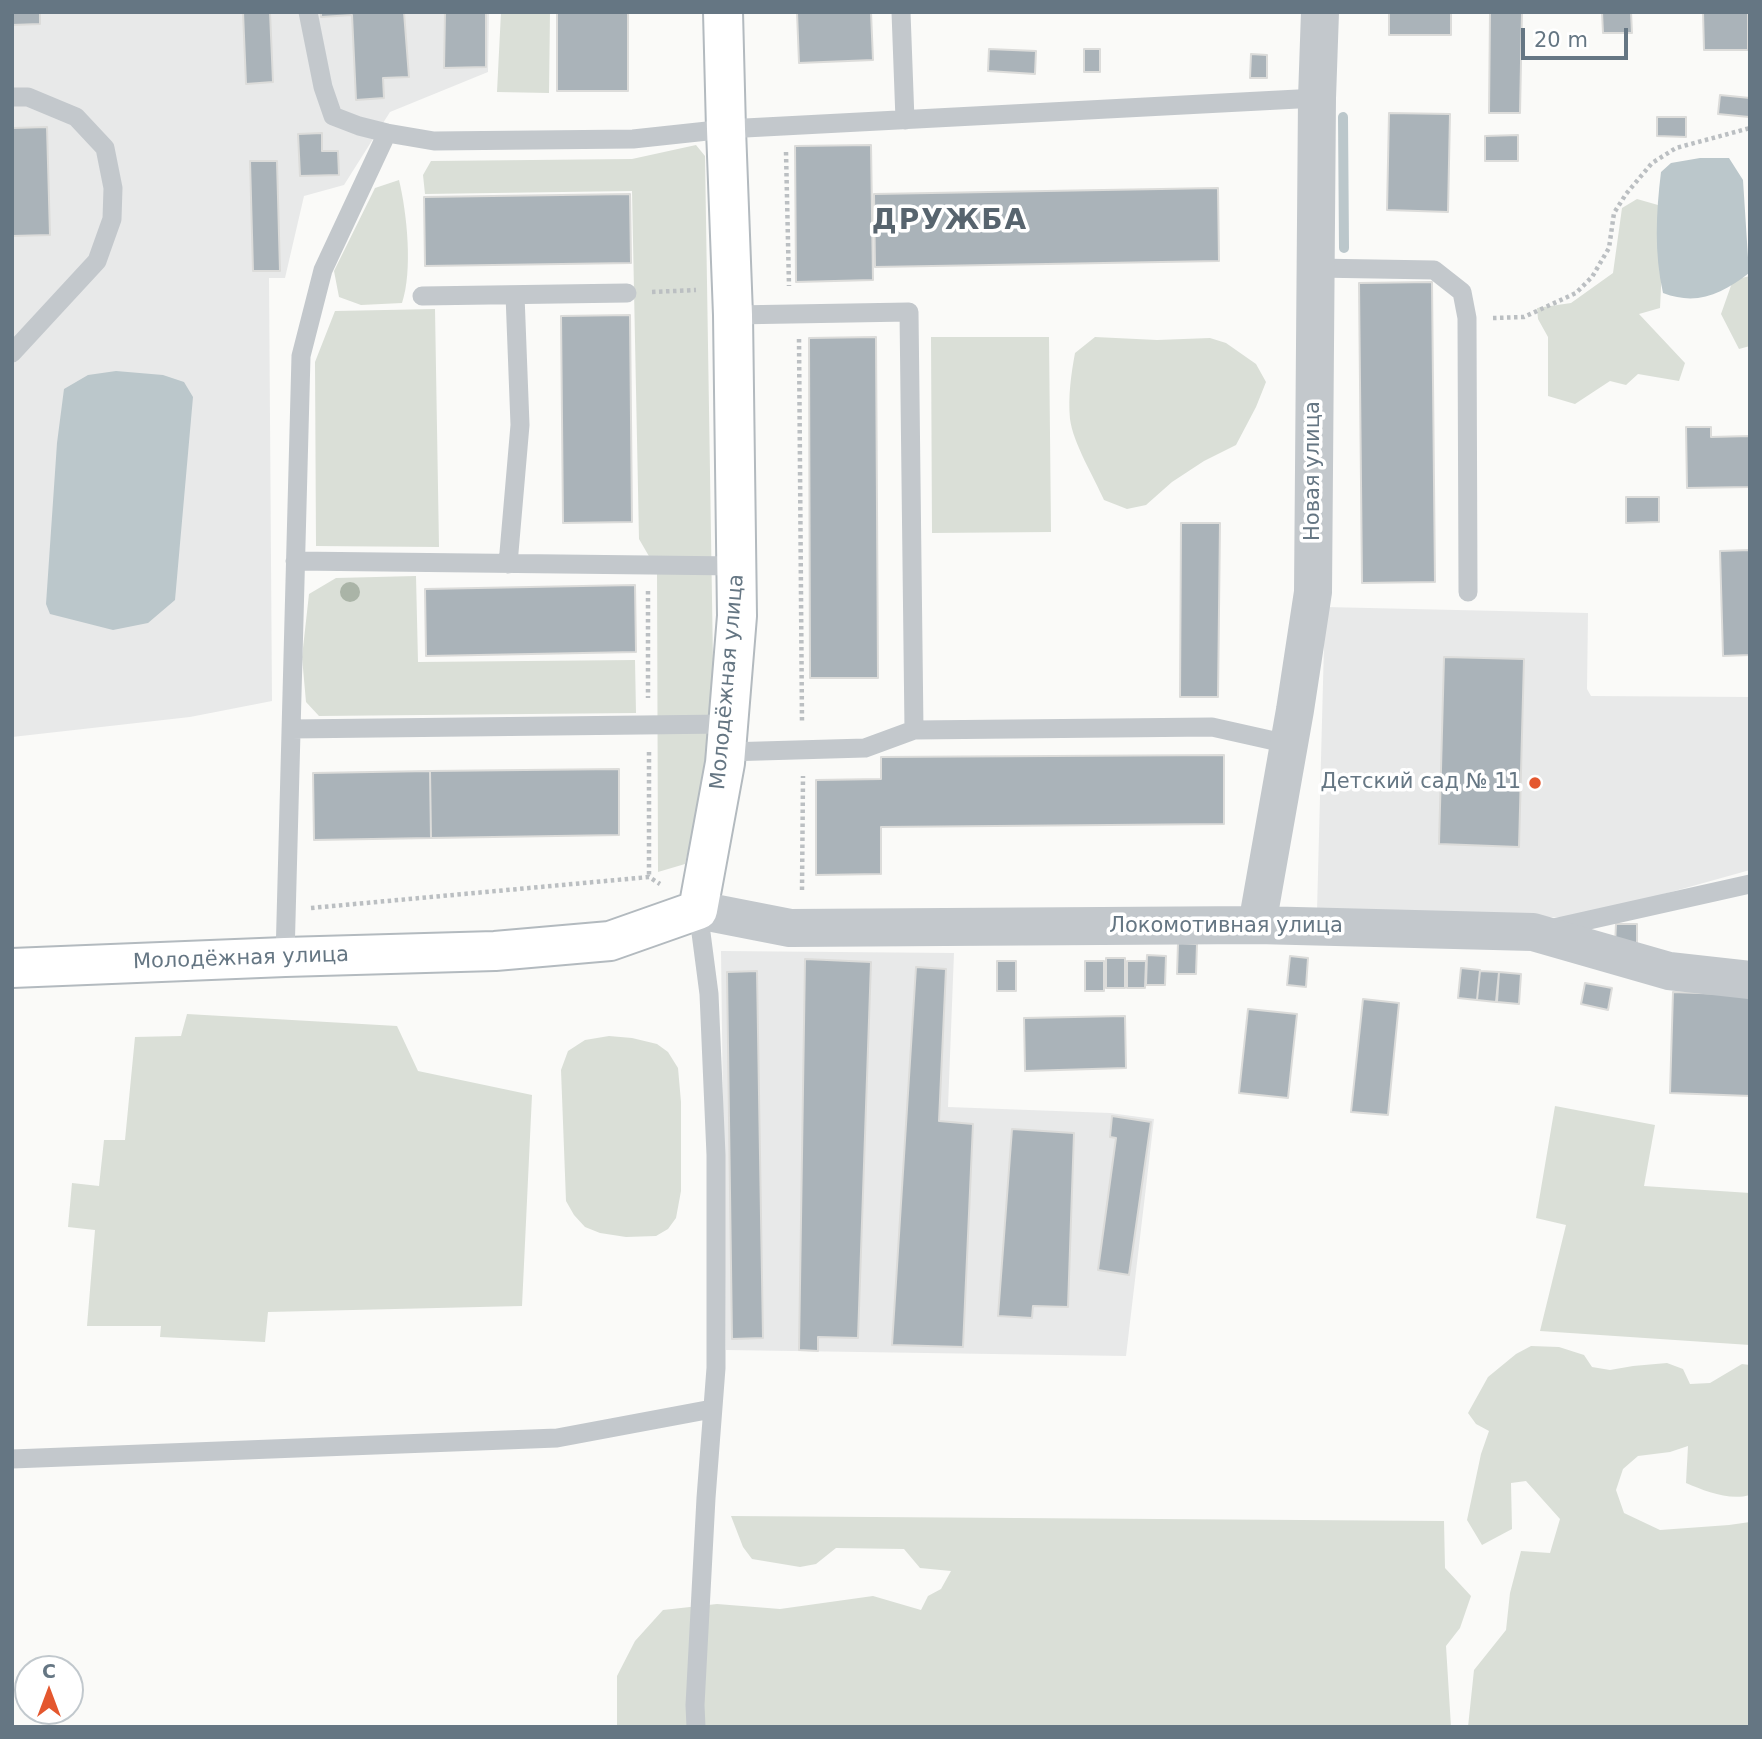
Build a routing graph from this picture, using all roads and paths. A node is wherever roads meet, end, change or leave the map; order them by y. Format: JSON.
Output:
{"nodes":[{"id":1,"x":308,"y":12,"type":"edge"},
{"id":2,"x":723,"y":12,"type":"edge"},
{"id":3,"x":901,"y":12,"type":"edge"},
{"id":4,"x":1320,"y":12,"type":"edge"},
{"id":5,"x":12,"y":97,"type":"edge"},
{"id":6,"x":1317,"y":98,"type":"junction"},
{"id":7,"x":905,"y":120,"type":"junction"},
{"id":8,"x":786,"y":126,"type":"junction"},
{"id":9,"x":1750,"y":128,"type":"edge"},
{"id":10,"x":726,"y":129,"type":"junction"},
{"id":11,"x":387,"y":133,"type":"junction"},
{"id":12,"x":1315,"y":268,"type":"junction"},
{"id":13,"x":627,"y":293,"type":"joint"},
{"id":14,"x":515,"y":295,"type":"junction"},
{"id":15,"x":422,"y":296,"type":"dead end"},
{"id":16,"x":733,"y":301,"type":"junction"},
{"id":17,"x":798,"y":314,"type":"junction"},
{"id":18,"x":1467,"y":318,"type":"junction"},
{"id":19,"x":12,"y":353,"type":"edge"},
{"id":20,"x":295,"y":561,"type":"junction"},
{"id":21,"x":508,"y":564,"type":"junction"},
{"id":22,"x":738,"y":566,"type":"junction"},
{"id":23,"x":1468,"y":592,"type":"dead end"},
{"id":24,"x":291,"y":729,"type":"junction"},
{"id":25,"x":914,"y":730,"type":"junction"},
{"id":26,"x":727,"y":738,"type":"junction"},
{"id":27,"x":1288,"y":744,"type":"junction"},
{"id":28,"x":802,"y":750,"type":"junction"},
{"id":29,"x":649,"y":877,"type":"dead end"},
{"id":30,"x":1750,"y":884,"type":"edge"},
{"id":31,"x":698,"y":909,"type":"junction"},
{"id":32,"x":286,"y":910,"type":"junction"},
{"id":33,"x":1257,"y":925,"type":"junction"},
{"id":34,"x":790,"y":929,"type":"junction"},
{"id":35,"x":1533,"y":932,"type":"junction"},
{"id":36,"x":285,"y":957,"type":"junction"},
{"id":37,"x":12,"y":968,"type":"edge"},
{"id":38,"x":1750,"y":980,"type":"edge"},
{"id":39,"x":712,"y":1409,"type":"junction"},
{"id":40,"x":12,"y":1459,"type":"edge"},
{"id":41,"x":696,"y":1727,"type":"edge"}],
"edges":[{"from":1,"to":11,"type":"lane"},
{"from":2,"to":10,"type":"street","name":"Молодёжная улица"},
{"from":3,"to":7,"type":"lane"},
{"from":4,"to":6,"type":"street","name":"Новая улица"},
{"from":5,"to":19,"type":"lane"},
{"from":6,"to":7,"type":"lane"},
{"from":6,"to":12,"type":"street","name":"Новая улица"},
{"from":7,"to":8,"type":"lane"},
{"from":8,"to":10,"type":"lane"},
{"from":8,"to":17,"type":"path"},
{"from":9,"to":18,"type":"path"},
{"from":10,"to":11,"type":"lane"},
{"from":10,"to":16,"type":"street","name":"Молодёжная улица"},
{"from":11,"to":20,"type":"lane"},
{"from":12,"to":18,"type":"lane"},
{"from":12,"to":27,"type":"street","name":"Новая улица"},
{"from":13,"to":14,"type":"lane"},
{"from":13,"to":16,"type":"path"},
{"from":14,"to":15,"type":"lane"},
{"from":14,"to":21,"type":"lane"},
{"from":16,"to":17,"type":"lane"},
{"from":16,"to":22,"type":"street","name":"Молодёжная улица"},
{"from":17,"to":25,"type":"lane"},
{"from":17,"to":28,"type":"path"},
{"from":18,"to":23,"type":"lane"},
{"from":20,"to":21,"type":"lane"},
{"from":20,"to":24,"type":"lane"},
{"from":21,"to":22,"type":"lane"},
{"from":22,"to":26,"type":"street","name":"Молодёжная улица"},
{"from":24,"to":26,"type":"lane"},
{"from":24,"to":32,"type":"lane"},
{"from":25,"to":27,"type":"lane"},
{"from":25,"to":28,"type":"lane"},
{"from":26,"to":28,"type":"lane"},
{"from":26,"to":31,"type":"street","name":"Молодёжная улица"},
{"from":27,"to":33,"type":"street","name":"Новая улица"},
{"from":28,"to":34,"type":"path"},
{"from":29,"to":32,"type":"path"},
{"from":30,"to":35,"type":"lane"},
{"from":31,"to":34,"type":"street","name":"Локомотивная улица"},
{"from":31,"to":36,"type":"street","name":"Молодёжная улица"},
{"from":31,"to":39,"type":"lane"},
{"from":32,"to":36,"type":"lane"},
{"from":33,"to":34,"type":"street","name":"Локомотивная улица"},
{"from":33,"to":35,"type":"street","name":"Локомотивная улица"},
{"from":35,"to":38,"type":"street","name":"Локомотивная улица"},
{"from":36,"to":37,"type":"street","name":"Молодёжная улица"},
{"from":39,"to":40,"type":"lane"},
{"from":39,"to":41,"type":"lane"}]}
